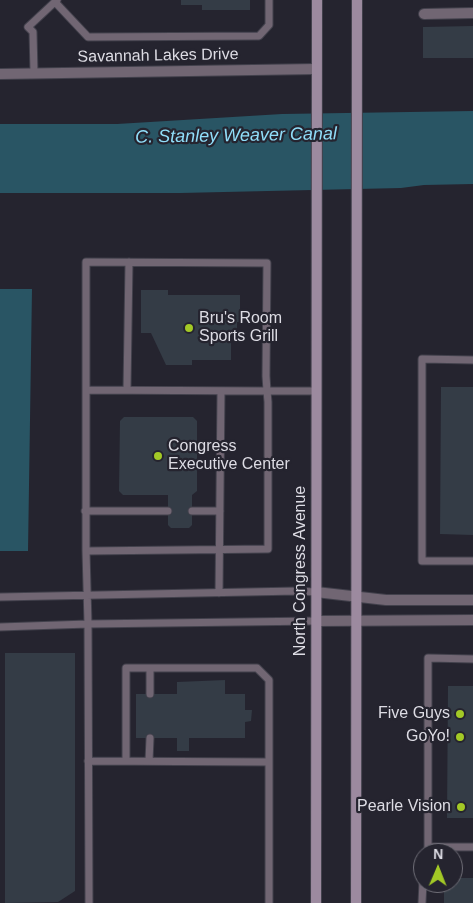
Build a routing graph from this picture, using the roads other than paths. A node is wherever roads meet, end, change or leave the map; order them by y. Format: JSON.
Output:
{"nodes":[{"id":1,"x":269,"y":0,"type":"edge"},
{"id":2,"x":316,"y":0,"type":"edge"},
{"id":3,"x":357,"y":0,"type":"edge"},
{"id":4,"x":56,"y":1,"type":"edge"},
{"id":5,"x":473,"y":13,"type":"edge"},
{"id":6,"x":424,"y":14,"type":"dead end"},
{"id":7,"x":316,"y":69,"type":"junction"},
{"id":8,"x":34,"y":73,"type":"junction"},
{"id":9,"x":0,"y":74,"type":"edge"},
{"id":10,"x":128,"y":262,"type":"junction"},
{"id":11,"x":473,"y":360,"type":"edge"},
{"id":12,"x":86,"y":390,"type":"junction"},
{"id":13,"x":128,"y":390,"type":"junction"},
{"id":14,"x":220,"y":391,"type":"junction"},
{"id":15,"x":267,"y":391,"type":"junction"},
{"id":16,"x":316,"y":391,"type":"junction"},
{"id":17,"x":220,"y":510,"type":"junction"},
{"id":18,"x":85,"y":511,"type":"junction"},
{"id":19,"x":168,"y":511,"type":"dead end"},
{"id":20,"x":192,"y":511,"type":"dead end"},
{"id":21,"x":219,"y":550,"type":"junction"},
{"id":22,"x":86,"y":551,"type":"junction"},
{"id":23,"x":473,"y":561,"type":"edge"},
{"id":24,"x":316,"y":592,"type":"junction"},
{"id":25,"x":219,"y":593,"type":"junction"},
{"id":26,"x":87,"y":595,"type":"junction"},
{"id":27,"x":356,"y":596,"type":"junction"},
{"id":28,"x":0,"y":597,"type":"edge"},
{"id":29,"x":473,"y":600,"type":"edge"},
{"id":30,"x":473,"y":620,"type":"edge"},
{"id":31,"x":357,"y":621,"type":"junction"},
{"id":32,"x":316,"y":622,"type":"junction"},
{"id":33,"x":88,"y":624,"type":"junction"},
{"id":34,"x":0,"y":627,"type":"edge"},
{"id":35,"x":473,"y":658,"type":"edge"},
{"id":36,"x":150,"y":668,"type":"junction"},
{"id":37,"x":150,"y":694,"type":"dead end"},
{"id":38,"x":150,"y":738,"type":"dead end"},
{"id":39,"x":88,"y":761,"type":"junction"},
{"id":40,"x":126,"y":761,"type":"junction"},
{"id":41,"x":150,"y":761,"type":"junction"},
{"id":42,"x":269,"y":762,"type":"junction"},
{"id":43,"x":428,"y":843,"type":"edge"},
{"id":44,"x":89,"y":903,"type":"edge"},
{"id":45,"x":269,"y":903,"type":"edge"},
{"id":46,"x":316,"y":903,"type":"edge"},
{"id":47,"x":356,"y":903,"type":"edge"}],
"edges":[{"from":1,"to":4,"type":"lane"},
{"from":2,"to":7,"type":"main road","name":"North Congress Avenue"},
{"from":3,"to":27,"type":"main road"},
{"from":4,"to":8,"type":"lane"},
{"from":5,"to":6,"type":"street"},
{"from":7,"to":8,"type":"street","name":"Savannah Lakes Drive"},
{"from":7,"to":16,"type":"main road","name":"North Congress Avenue"},
{"from":8,"to":9,"type":"street","name":"Savannah Lakes Drive"},
{"from":10,"to":12,"type":"lane"},
{"from":10,"to":13,"type":"lane"},
{"from":10,"to":15,"type":"lane"},
{"from":11,"to":23,"type":"lane"},
{"from":12,"to":13,"type":"lane"},
{"from":12,"to":18,"type":"lane"},
{"from":13,"to":14,"type":"lane"},
{"from":14,"to":15,"type":"lane"},
{"from":14,"to":17,"type":"lane"},
{"from":15,"to":16,"type":"lane"},
{"from":15,"to":21,"type":"lane"},
{"from":16,"to":24,"type":"main road","name":"North Congress Avenue"},
{"from":17,"to":20,"type":"lane"},
{"from":17,"to":21,"type":"lane"},
{"from":18,"to":19,"type":"lane"},
{"from":18,"to":22,"type":"lane"},
{"from":21,"to":22,"type":"lane"},
{"from":21,"to":25,"type":"lane"},
{"from":22,"to":26,"type":"lane"},
{"from":24,"to":25,"type":"lane"},
{"from":24,"to":27,"type":"street"},
{"from":24,"to":32,"type":"main road","name":"North Congress Avenue"},
{"from":25,"to":26,"type":"lane"},
{"from":26,"to":28,"type":"lane"},
{"from":26,"to":33,"type":"lane"},
{"from":27,"to":29,"type":"street"},
{"from":27,"to":31,"type":"main road"},
{"from":30,"to":31,"type":"street"},
{"from":31,"to":32,"type":"street"},
{"from":31,"to":47,"type":"main road"},
{"from":32,"to":33,"type":"lane"},
{"from":32,"to":46,"type":"main road","name":"North Congress Avenue"},
{"from":33,"to":34,"type":"lane"},
{"from":33,"to":39,"type":"lane"},
{"from":35,"to":43,"type":"lane"},
{"from":36,"to":37,"type":"lane"},
{"from":36,"to":40,"type":"lane"},
{"from":36,"to":42,"type":"lane"},
{"from":38,"to":41,"type":"lane"},
{"from":39,"to":40,"type":"lane"},
{"from":39,"to":44,"type":"lane"},
{"from":40,"to":41,"type":"lane"},
{"from":41,"to":42,"type":"lane"},
{"from":42,"to":45,"type":"lane"}]}
